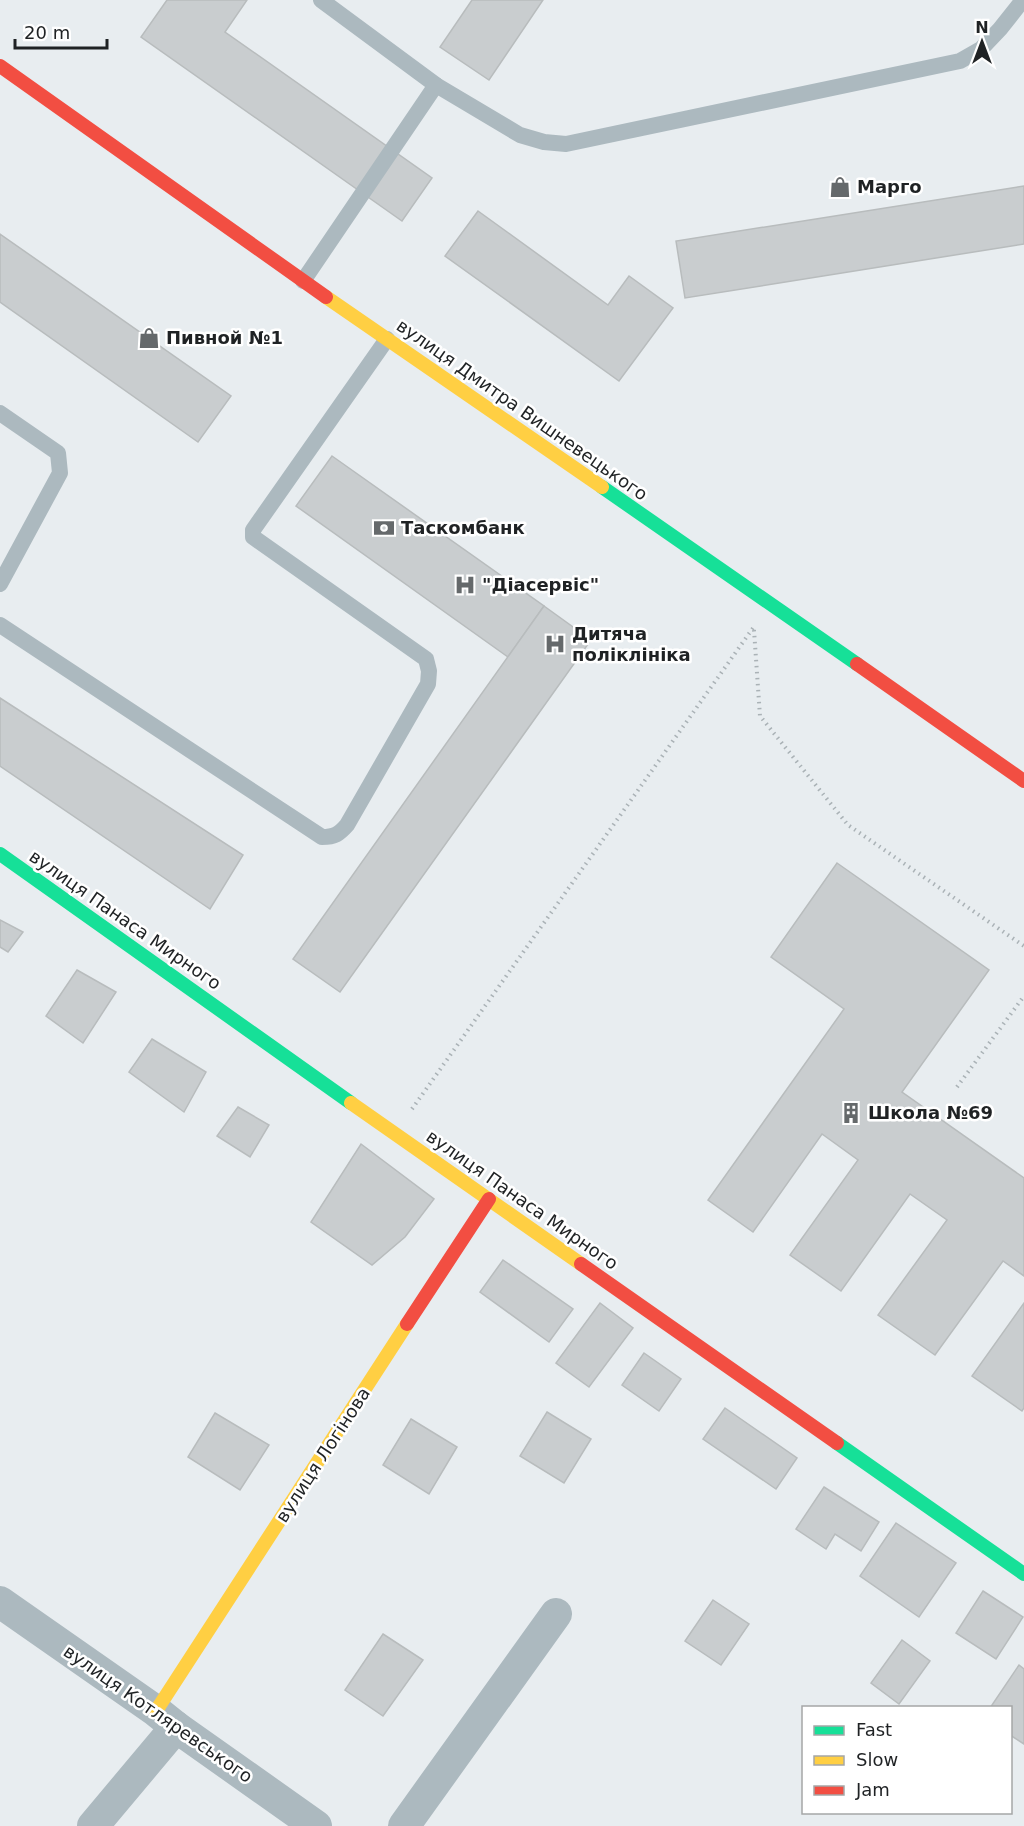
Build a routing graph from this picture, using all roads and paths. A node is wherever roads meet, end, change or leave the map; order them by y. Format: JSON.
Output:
{"nodes":[{"id":1,"x":321,"y":0,"type":"edge"},
{"id":2,"x":1023,"y":0,"type":"edge"},
{"id":3,"x":0,"y":66,"type":"edge"},
{"id":4,"x":436,"y":86,"type":"junction"},
{"id":5,"x":303,"y":281,"type":"junction"},
{"id":6,"x":387,"y":339,"type":"junction"},
{"id":7,"x":0,"y":413,"type":"edge"},
{"id":8,"x":0,"y":584,"type":"edge"},
{"id":9,"x":0,"y":625,"type":"edge"},
{"id":10,"x":1024,"y":781,"type":"edge"},
{"id":11,"x":0,"y":854,"type":"edge"},
{"id":12,"x":1024,"y":946,"type":"edge"},
{"id":13,"x":1024,"y":996,"type":"edge"},
{"id":14,"x":957,"y":1087,"type":"dead end"},
{"id":15,"x":394,"y":1134,"type":"junction"},
{"id":16,"x":489,"y":1199,"type":"junction"},
{"id":17,"x":1024,"y":1574,"type":"edge"},
{"id":18,"x":0,"y":1602,"type":"edge"},
{"id":19,"x":556,"y":1614,"type":"dead end"},
{"id":20,"x":166,"y":1719,"type":"junction"},
{"id":21,"x":93,"y":1826,"type":"edge"},
{"id":22,"x":316,"y":1826,"type":"edge"},
{"id":23,"x":404,"y":1826,"type":"edge"}],
"edges":[{"from":1,"to":4,"type":"lane"},
{"from":2,"to":4,"type":"lane"},
{"from":3,"to":5,"type":"street","name":"вулиця Дмитра Вишневецького"},
{"from":4,"to":5,"type":"lane"},
{"from":5,"to":6,"type":"street","name":"вулиця Дмитра Вишневецького"},
{"from":6,"to":9,"type":"lane"},
{"from":6,"to":10,"type":"street","name":"вулиця Дмитра Вишневецького"},
{"from":7,"to":8,"type":"lane"},
{"from":11,"to":15,"type":"street","name":"вулиця Панаса Мирного"},
{"from":12,"to":15,"type":"path"},
{"from":13,"to":14,"type":"path"},
{"from":15,"to":16,"type":"street","name":"вулиця Панаса Мирного"},
{"from":16,"to":17,"type":"street","name":"вулиця Панаса Мирного"},
{"from":16,"to":20,"type":"street","name":"вулиця Логінова"},
{"from":18,"to":20,"type":"street","name":"вулиця Котляревського"},
{"from":19,"to":23,"type":"street"},
{"from":20,"to":21,"type":"street","name":"вулиця Логінова"},
{"from":20,"to":22,"type":"street","name":"вулиця Котляревського"}]}
